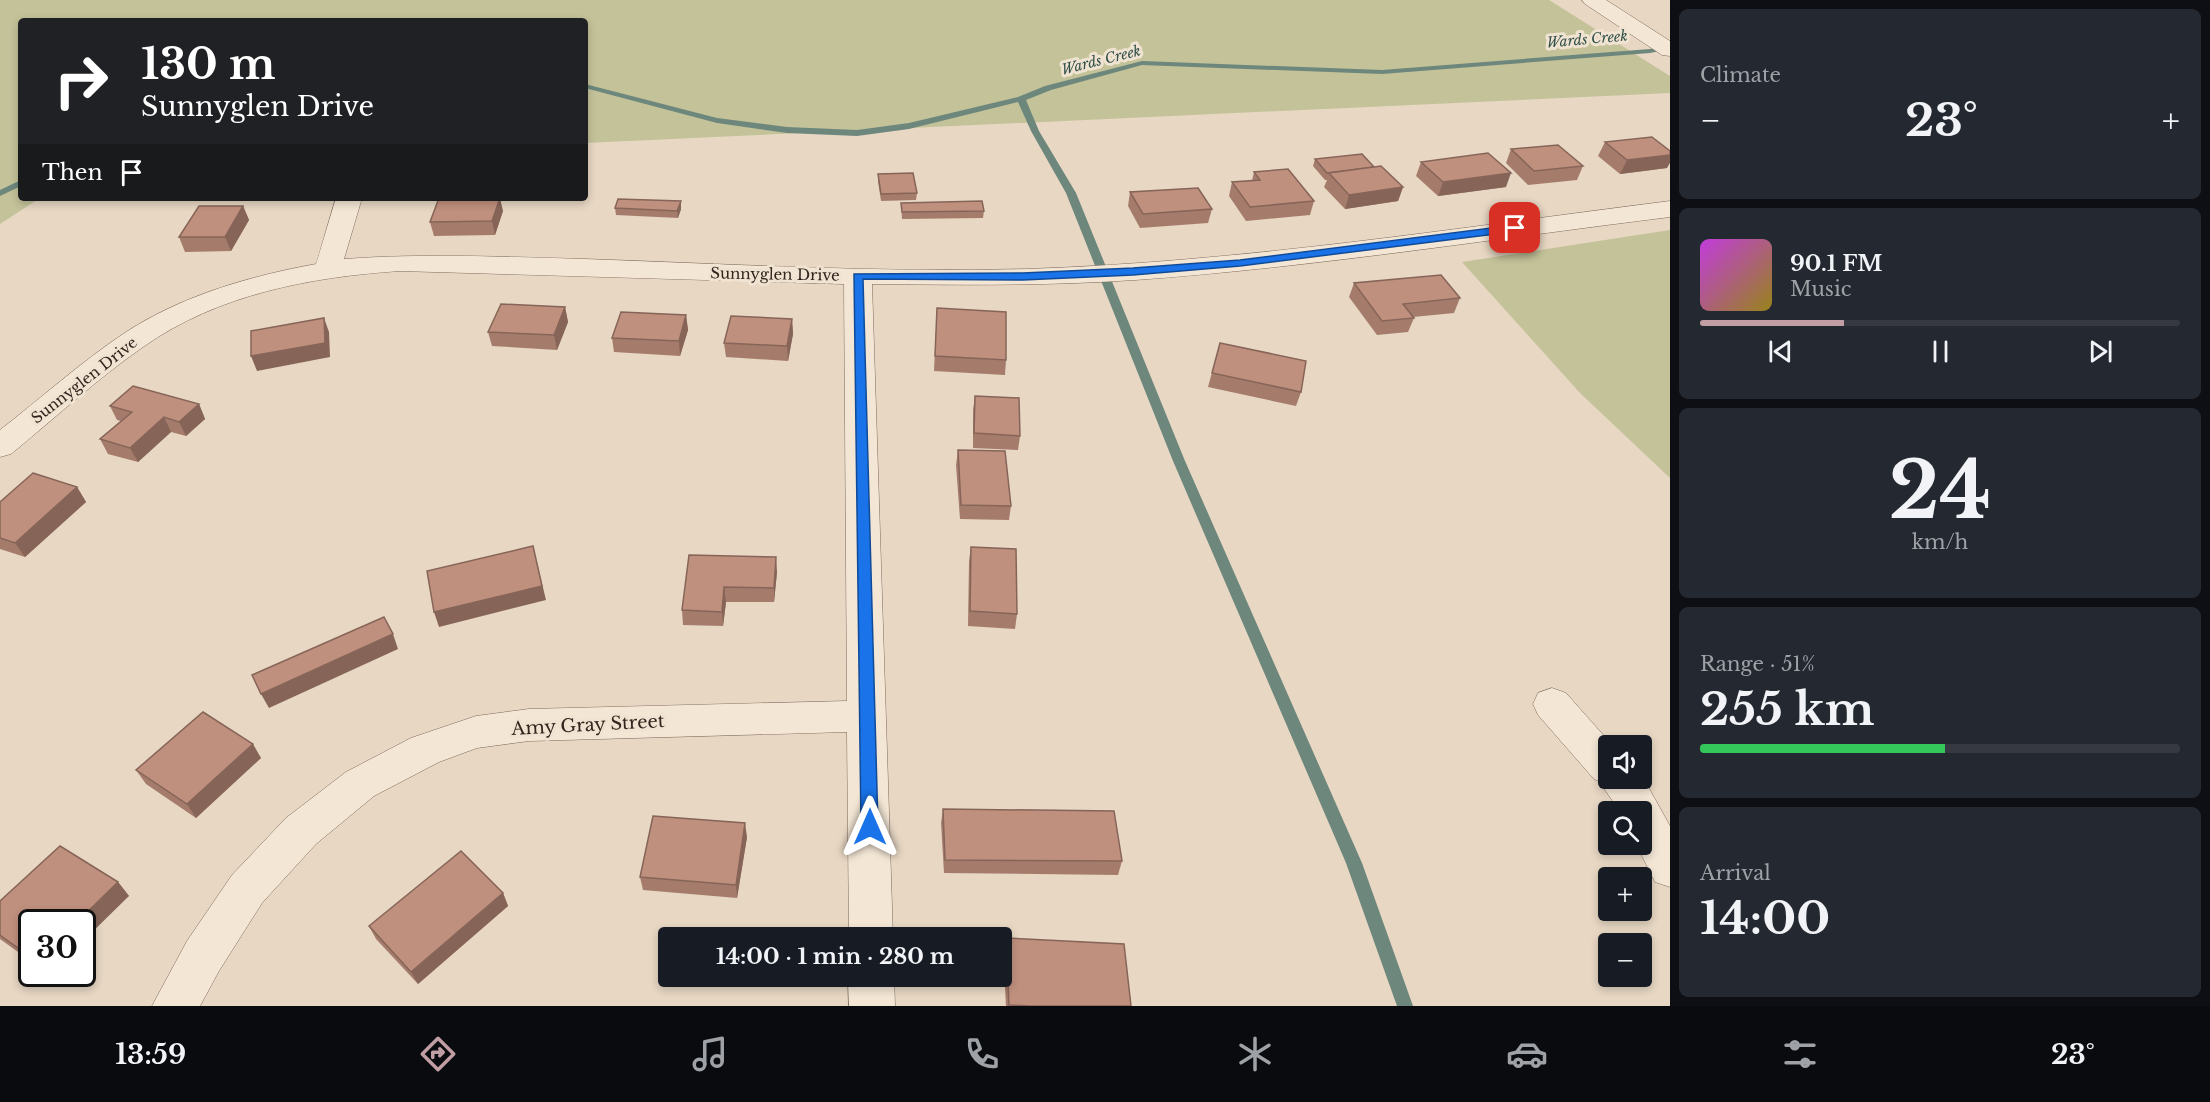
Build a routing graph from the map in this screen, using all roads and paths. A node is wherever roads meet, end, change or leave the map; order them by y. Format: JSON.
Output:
{"nodes":[{"id":1,"x":1592,"y":0,"type":"edge"},
{"id":2,"x":1667,"y":48,"type":"edge"},
{"id":3,"x":349,"y":201,"type":"edge"},
{"id":4,"x":1670,"y":209,"type":"edge"},
{"id":5,"x":328,"y":269,"type":"junction"},
{"id":6,"x":858,"y":276,"type":"junction"},
{"id":7,"x":0,"y":446,"type":"edge"},
{"id":8,"x":1552,"y":704,"type":"dead end"},
{"id":9,"x":868,"y":716,"type":"junction"},
{"id":10,"x":1598,"y":756,"type":"edge"},
{"id":11,"x":1652,"y":833,"type":"edge"},
{"id":12,"x":1670,"y":868,"type":"edge"},
{"id":13,"x":871,"y":927,"type":"edge"},
{"id":14,"x":872,"y":987,"type":"edge"},
{"id":15,"x":175,"y":1006,"type":"edge"},
{"id":16,"x":872,"y":1006,"type":"edge"}],
"edges":[{"from":1,"to":2,"type":"street"},
{"from":3,"to":5,"type":"street"},
{"from":4,"to":6,"type":"street","name":"Sunnyglen Drive"},
{"from":5,"to":6,"type":"street","name":"Sunnyglen Drive"},
{"from":5,"to":7,"type":"street","name":"Sunnyglen Drive"},
{"from":6,"to":9,"type":"street"},
{"from":8,"to":10,"type":"street"},
{"from":9,"to":13,"type":"street"},
{"from":9,"to":15,"type":"street","name":"Amy Gray Street"},
{"from":11,"to":12,"type":"street"},
{"from":14,"to":16,"type":"street"}]}
